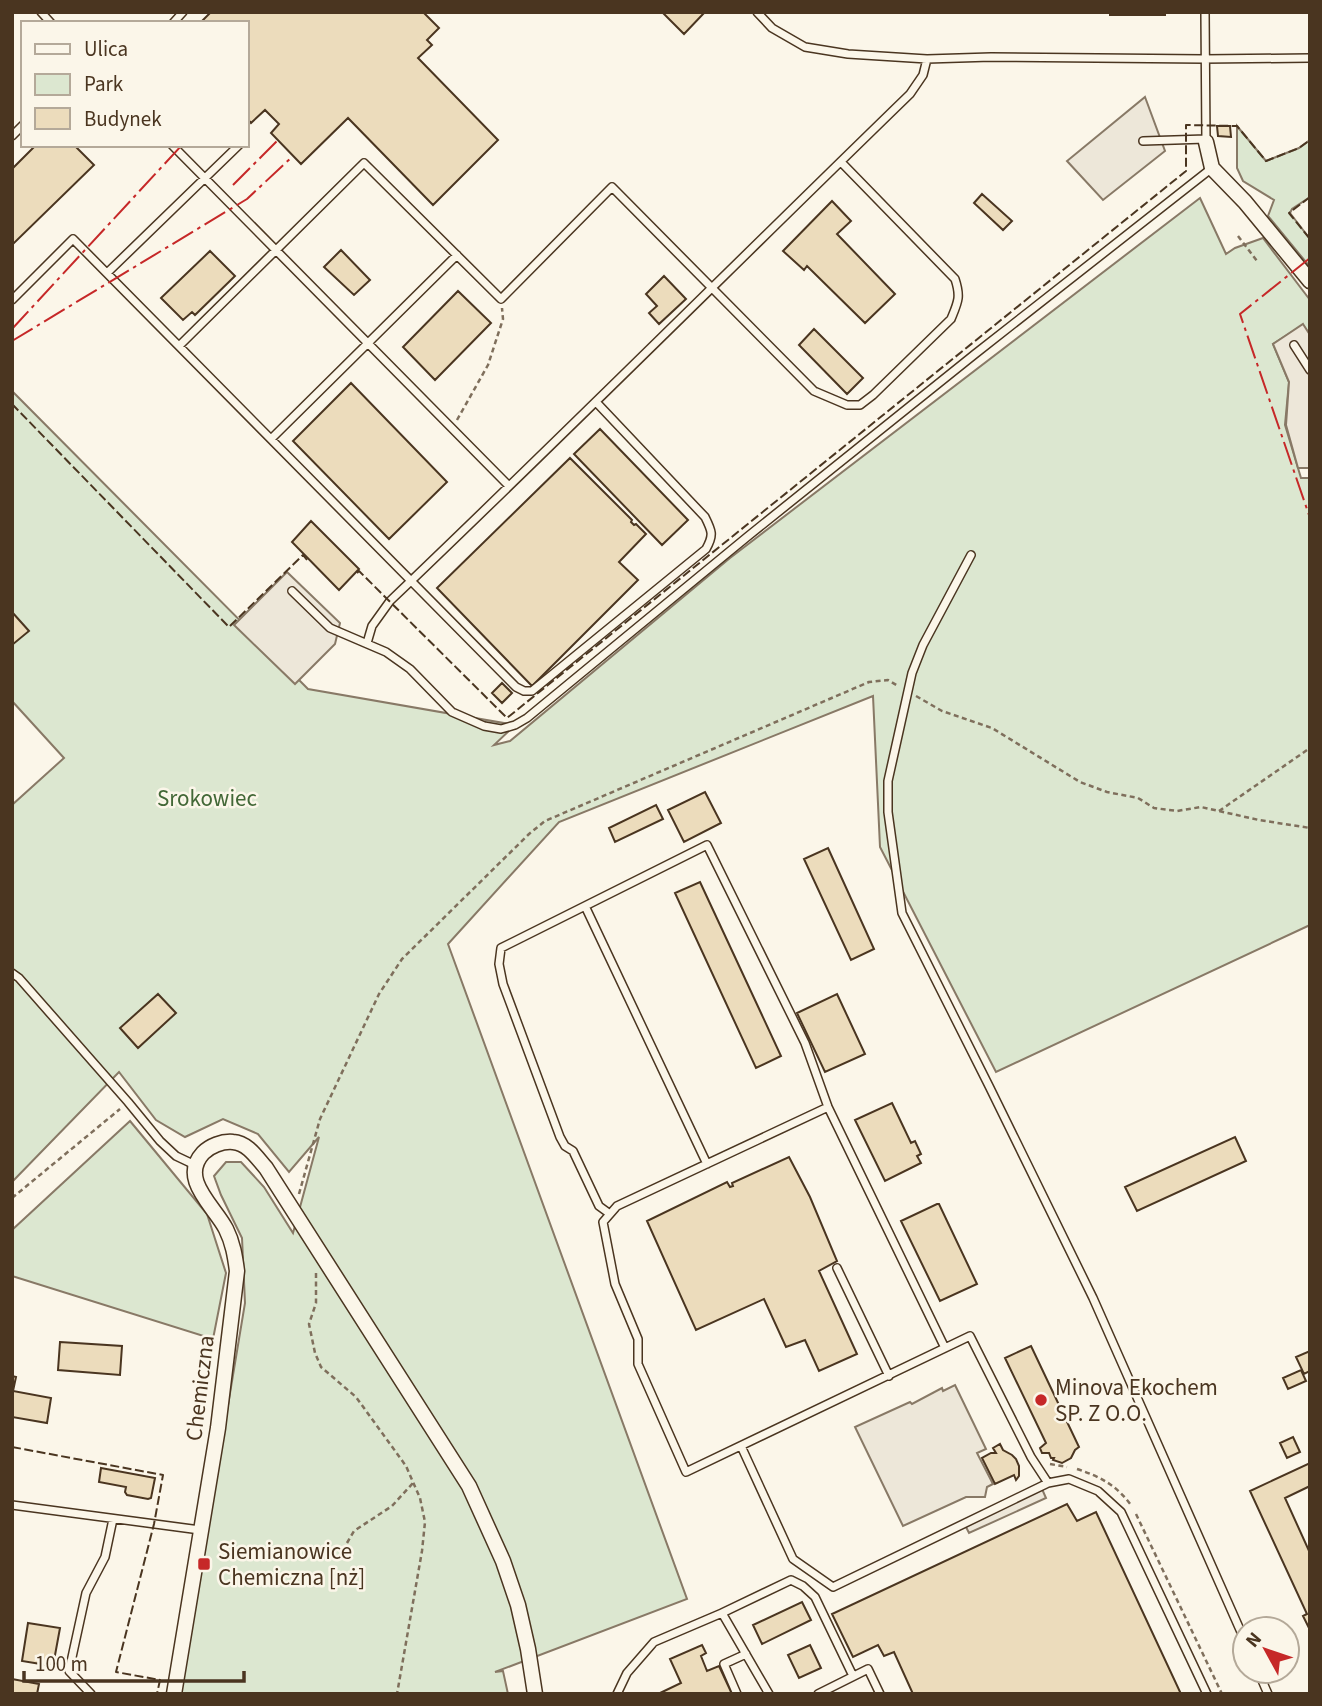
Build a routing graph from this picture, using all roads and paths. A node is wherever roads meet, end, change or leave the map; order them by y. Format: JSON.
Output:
{"nodes":[{"id":1,"x":757,"y":12,"type":"edge"},
{"id":2,"x":1205,"y":12,"type":"edge"},
{"id":3,"x":1310,"y":58,"type":"edge"},
{"id":4,"x":927,"y":59,"type":"junction"},
{"id":5,"x":1204,"y":59,"type":"junction"},
{"id":6,"x":1206,"y":140,"type":"junction"},
{"id":7,"x":1143,"y":141,"type":"dead end"},
{"id":8,"x":174,"y":147,"type":"edge"},
{"id":9,"x":237,"y":147,"type":"edge"},
{"id":10,"x":841,"y":162,"type":"junction"},
{"id":11,"x":1212,"y":168,"type":"junction"},
{"id":12,"x":205,"y":178,"type":"junction"},
{"id":13,"x":1238,"y":236,"type":"dead end"},
{"id":14,"x":276,"y":250,"type":"junction"},
{"id":15,"x":457,"y":255,"type":"junction"},
{"id":16,"x":1257,"y":261,"type":"dead end"},
{"id":17,"x":107,"y":273,"type":"junction"},
{"id":18,"x":1310,"y":281,"type":"edge"},
{"id":19,"x":712,"y":288,"type":"junction"},
{"id":20,"x":500,"y":299,"type":"junction"},
{"id":21,"x":12,"y":300,"type":"edge"},
{"id":22,"x":368,"y":344,"type":"junction"},
{"id":23,"x":1294,"y":345,"type":"dead end"},
{"id":24,"x":179,"y":346,"type":"junction"},
{"id":25,"x":1310,"y":370,"type":"edge"},
{"id":26,"x":596,"y":402,"type":"junction"},
{"id":27,"x":452,"y":429,"type":"junction"},
{"id":28,"x":271,"y":439,"type":"junction"},
{"id":29,"x":509,"y":486,"type":"junction"},
{"id":30,"x":971,"y":555,"type":"dead end"},
{"id":31,"x":411,"y":581,"type":"junction"},
{"id":32,"x":292,"y":591,"type":"dead end"},
{"id":33,"x":367,"y":643,"type":"junction"},
{"id":34,"x":908,"y":691,"type":"junction"},
{"id":35,"x":1310,"y":748,"type":"edge"},
{"id":36,"x":1219,"y":811,"type":"junction"},
{"id":37,"x":1310,"y":828,"type":"edge"},
{"id":38,"x":585,"y":906,"type":"junction"},
{"id":39,"x":12,"y":972,"type":"edge"},
{"id":40,"x":128,"y":1102,"type":"junction"},
{"id":41,"x":828,"y":1107,"type":"junction"},
{"id":42,"x":707,"y":1164,"type":"junction"},
{"id":43,"x":195,"y":1165,"type":"junction"},
{"id":44,"x":12,"y":1198,"type":"edge"},
{"id":45,"x":295,"y":1212,"type":"junction"},
{"id":46,"x":610,"y":1214,"type":"junction"},
{"id":47,"x":315,"y":1244,"type":"junction"},
{"id":48,"x":837,"y":1268,"type":"dead end"},
{"id":49,"x":945,"y":1348,"type":"junction"},
{"id":50,"x":889,"y":1376,"type":"junction"},
{"id":51,"x":741,"y":1446,"type":"junction"},
{"id":52,"x":414,"y":1483,"type":"junction"},
{"id":53,"x":1048,"y":1483,"type":"junction"},
{"id":54,"x":12,"y":1505,"type":"edge"},
{"id":55,"x":113,"y":1518,"type":"junction"},
{"id":56,"x":201,"y":1530,"type":"junction"},
{"id":57,"x":347,"y":1543,"type":"dead end"},
{"id":58,"x":722,"y":1613,"type":"junction"},
{"id":59,"x":1233,"y":1615,"type":"edge"},
{"id":60,"x":746,"y":1654,"type":"junction"},
{"id":61,"x":853,"y":1676,"type":"junction"},
{"id":62,"x":91,"y":1694,"type":"edge"},
{"id":63,"x":174,"y":1694,"type":"edge"},
{"id":64,"x":397,"y":1694,"type":"edge"},
{"id":65,"x":535,"y":1694,"type":"edge"},
{"id":66,"x":617,"y":1694,"type":"edge"},
{"id":67,"x":737,"y":1694,"type":"edge"},
{"id":68,"x":769,"y":1694,"type":"edge"},
{"id":69,"x":818,"y":1694,"type":"edge"},
{"id":70,"x":880,"y":1694,"type":"edge"},
{"id":71,"x":1207,"y":1694,"type":"edge"}],
"edges":[{"from":1,"to":4,"type":"lane"},
{"from":2,"to":5,"type":"lane"},
{"from":3,"to":5,"type":"lane"},
{"from":4,"to":5,"type":"lane"},
{"from":4,"to":10,"type":"lane"},
{"from":5,"to":6,"type":"lane"},
{"from":6,"to":7,"type":"lane"},
{"from":6,"to":11,"type":"street"},
{"from":8,"to":12,"type":"lane"},
{"from":9,"to":12,"type":"lane"},
{"from":10,"to":19,"type":"lane"},
{"from":10,"to":19,"type":"lane"},
{"from":11,"to":18,"type":"street"},
{"from":11,"to":33,"type":"lane"},
{"from":12,"to":14,"type":"lane"},
{"from":12,"to":17,"type":"lane"},
{"from":13,"to":16,"type":"path"},
{"from":14,"to":15,"type":"lane"},
{"from":14,"to":22,"type":"lane"},
{"from":14,"to":24,"type":"lane"},
{"from":15,"to":20,"type":"lane"},
{"from":15,"to":22,"type":"lane"},
{"from":17,"to":21,"type":"lane"},
{"from":17,"to":24,"type":"lane"},
{"from":19,"to":20,"type":"lane"},
{"from":19,"to":26,"type":"lane"},
{"from":20,"to":27,"type":"path"},
{"from":22,"to":27,"type":"lane"},
{"from":22,"to":28,"type":"lane"},
{"from":23,"to":25,"type":"lane"},
{"from":24,"to":28,"type":"lane"},
{"from":26,"to":29,"type":"lane"},
{"from":26,"to":31,"type":"lane"},
{"from":27,"to":29,"type":"lane"},
{"from":28,"to":31,"type":"lane"},
{"from":29,"to":31,"type":"lane"},
{"from":30,"to":34,"type":"lane"},
{"from":31,"to":33,"type":"lane"},
{"from":32,"to":33,"type":"lane"},
{"from":34,"to":36,"type":"path"},
{"from":34,"to":45,"type":"path"},
{"from":34,"to":59,"type":"lane"},
{"from":35,"to":36,"type":"path"},
{"from":36,"to":37,"type":"path"},
{"from":38,"to":41,"type":"lane"},
{"from":38,"to":42,"type":"lane"},
{"from":38,"to":46,"type":"lane"},
{"from":39,"to":40,"type":"lane"},
{"from":40,"to":43,"type":"lane"},
{"from":40,"to":44,"type":"path"},
{"from":41,"to":42,"type":"lane"},
{"from":41,"to":49,"type":"lane"},
{"from":42,"to":46,"type":"lane"},
{"from":43,"to":45,"type":"street"},
{"from":43,"to":56,"type":"street","name":"Chemiczna"},
{"from":45,"to":47,"type":"street"},
{"from":46,"to":51,"type":"lane"},
{"from":47,"to":52,"type":"path"},
{"from":47,"to":65,"type":"street"},
{"from":48,"to":50,"type":"lane"},
{"from":49,"to":50,"type":"lane"},
{"from":49,"to":53,"type":"lane"},
{"from":50,"to":51,"type":"lane"},
{"from":51,"to":53,"type":"lane"},
{"from":52,"to":57,"type":"path"},
{"from":52,"to":64,"type":"path"},
{"from":53,"to":71,"type":"lane"},
{"from":54,"to":55,"type":"lane"},
{"from":55,"to":56,"type":"lane"},
{"from":55,"to":62,"type":"lane"},
{"from":56,"to":63,"type":"street","name":"Chemiczna"},
{"from":58,"to":60,"type":"lane"},
{"from":58,"to":61,"type":"lane"},
{"from":58,"to":66,"type":"lane"},
{"from":60,"to":67,"type":"lane"},
{"from":60,"to":68,"type":"lane"},
{"from":61,"to":69,"type":"lane"},
{"from":61,"to":70,"type":"lane"}]}
